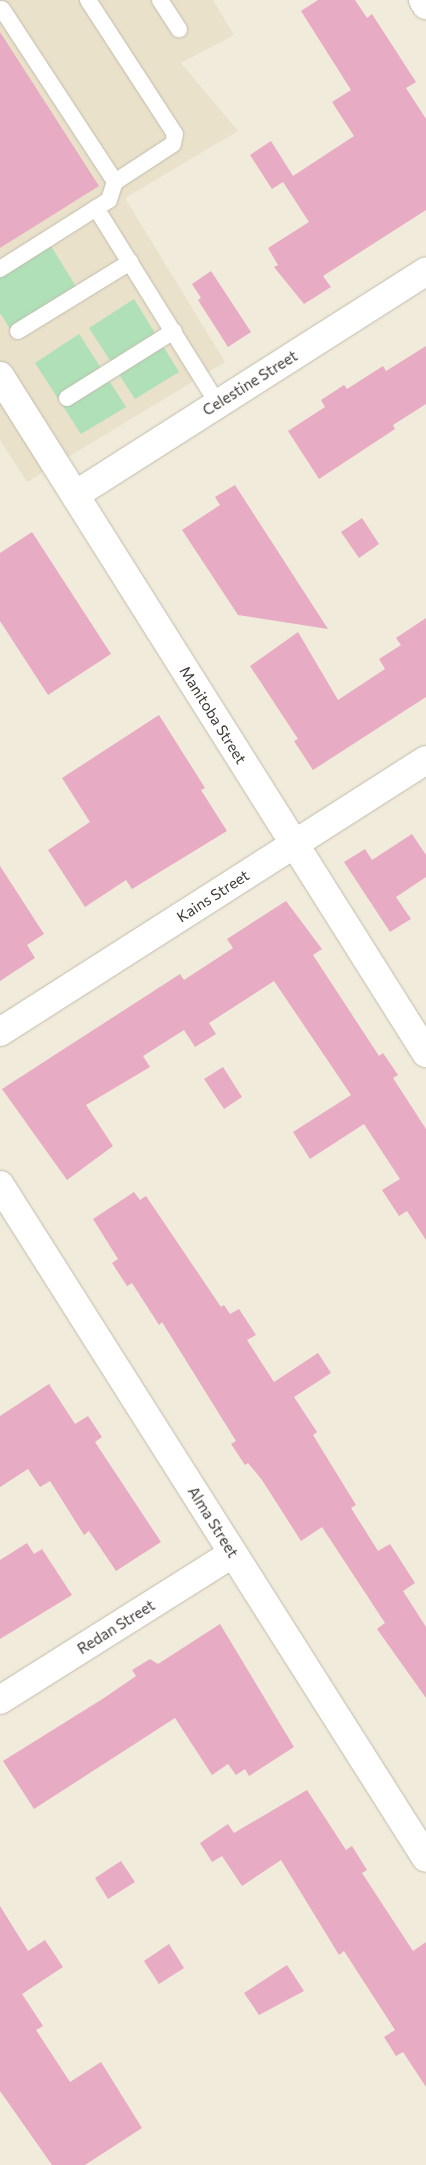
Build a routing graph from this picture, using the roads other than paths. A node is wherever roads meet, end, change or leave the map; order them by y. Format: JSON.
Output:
{"nodes":[{"id":1,"x":88,"y":0,"type":"edge"},
{"id":2,"x":160,"y":0,"type":"edge"},
{"id":3,"x":423,"y":0,"type":"edge"},
{"id":4,"x":426,"y":5,"type":"edge"},
{"id":5,"x":6,"y":6,"type":"edge"},
{"id":6,"x":179,"y":29,"type":"dead end"},
{"id":7,"x":115,"y":182,"type":"junction"},
{"id":8,"x":96,"y":208,"type":"junction"},
{"id":9,"x":130,"y":262,"type":"junction"},
{"id":10,"x":0,"y":269,"type":"edge"},
{"id":11,"x":426,"y":272,"type":"edge"},
{"id":12,"x":18,"y":331,"type":"dead end"},
{"id":13,"x":174,"y":331,"type":"junction"},
{"id":14,"x":0,"y":376,"type":"edge"},
{"id":15,"x":67,"y":398,"type":"dead end"},
{"id":16,"x":218,"y":404,"type":"junction"},
{"id":17,"x":75,"y":495,"type":"junction"},
{"id":18,"x":426,"y":760,"type":"edge"},
{"id":19,"x":293,"y":844,"type":"junction"},
{"id":20,"x":0,"y":1032,"type":"edge"},
{"id":21,"x":426,"y":1053,"type":"edge"},
{"id":22,"x":0,"y":1185,"type":"edge"},
{"id":23,"x":233,"y":1553,"type":"junction"},
{"id":24,"x":0,"y":1700,"type":"edge"},
{"id":25,"x":426,"y":1858,"type":"edge"}],
"edges":[{"from":1,"to":7,"type":"lane"},
{"from":2,"to":6,"type":"lane"},
{"from":3,"to":4,"type":"street"},
{"from":5,"to":7,"type":"lane"},
{"from":7,"to":8,"type":"lane"},
{"from":8,"to":9,"type":"lane"},
{"from":8,"to":10,"type":"lane"},
{"from":9,"to":12,"type":"lane"},
{"from":9,"to":13,"type":"lane"},
{"from":11,"to":16,"type":"street","name":"Celestine Street"},
{"from":13,"to":15,"type":"lane"},
{"from":13,"to":16,"type":"lane"},
{"from":14,"to":17,"type":"street","name":"Manitoba Street"},
{"from":16,"to":17,"type":"street","name":"Celestine Street"},
{"from":17,"to":19,"type":"street","name":"Manitoba Street"},
{"from":18,"to":19,"type":"street","name":"Kains Street"},
{"from":19,"to":20,"type":"street","name":"Kains Street"},
{"from":19,"to":21,"type":"street","name":"Manitoba Street"},
{"from":22,"to":23,"type":"street","name":"Alma Street"},
{"from":23,"to":24,"type":"street","name":"Redan Street"},
{"from":23,"to":25,"type":"street","name":"Alma Street"}]}
